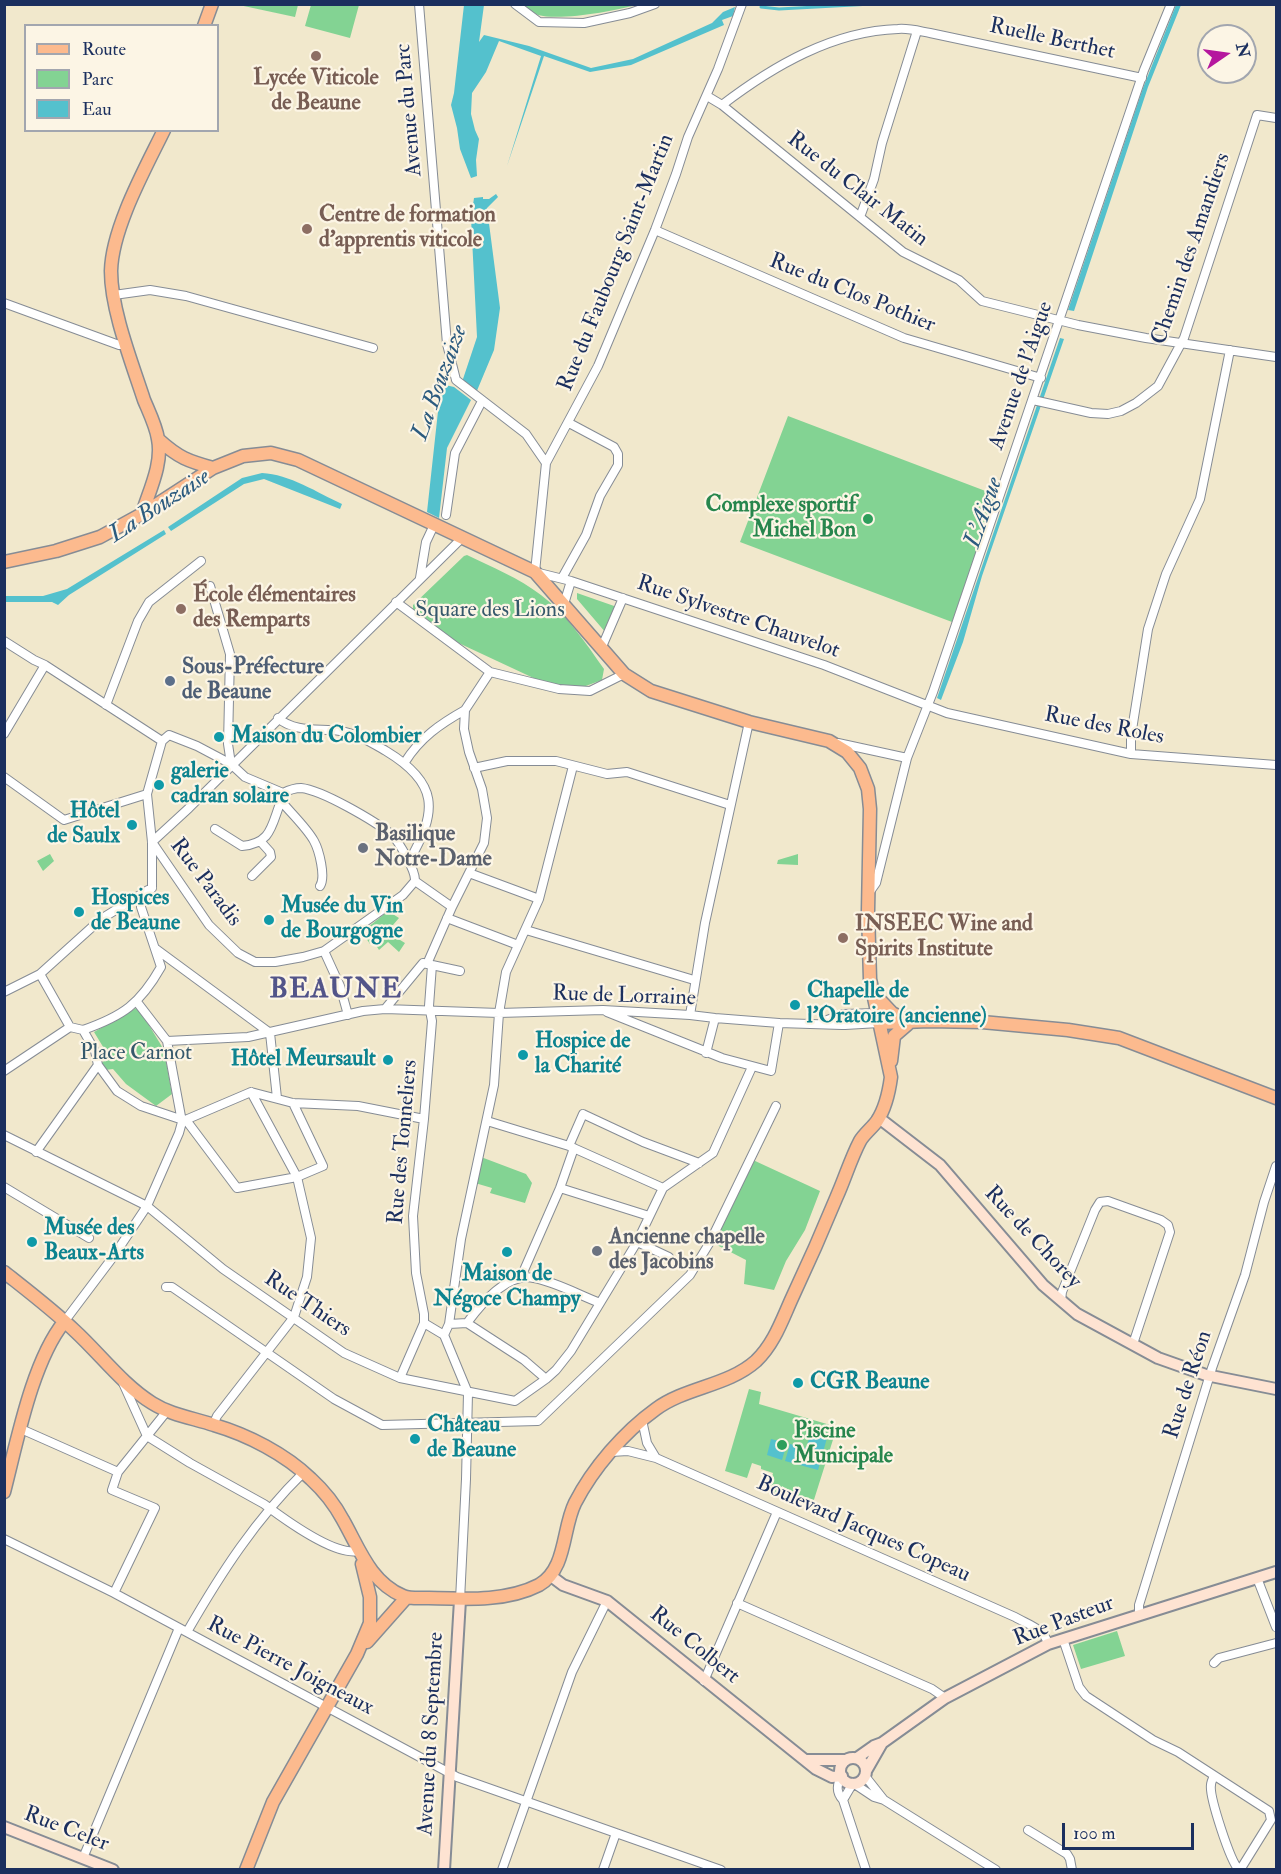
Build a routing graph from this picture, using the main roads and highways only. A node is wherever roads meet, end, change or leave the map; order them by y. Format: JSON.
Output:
{"nodes":[{"id":1,"x":212,"y":4,"type":"edge"},
{"id":2,"x":205,"y":24,"type":"edge"},
{"id":3,"x":163,"y":132,"type":"edge"},
{"id":4,"x":159,"y":440,"type":"junction"},
{"id":5,"x":213,"y":468,"type":"junction"},
{"id":6,"x":142,"y":514,"type":"junction"},
{"id":7,"x":4,"y":562,"type":"edge"},
{"id":8,"x":871,"y":990,"type":"junction"},
{"id":9,"x":892,"y":1013,"type":"junction"},
{"id":10,"x":877,"y":1018,"type":"junction"},
{"id":11,"x":910,"y":1022,"type":"junction"},
{"id":12,"x":891,"y":1077,"type":"junction"},
{"id":13,"x":1276,"y":1098,"type":"edge"},
{"id":14,"x":4,"y":1272,"type":"edge"},
{"id":15,"x":64,"y":1322,"type":"junction"},
{"id":16,"x":4,"y":1492,"type":"edge"},
{"id":17,"x":358,"y":1551,"type":"junction"},
{"id":18,"x":406,"y":1598,"type":"junction"},
{"id":19,"x":357,"y":1654,"type":"junction"},
{"id":20,"x":246,"y":1869,"type":"edge"}],
"edges":[{"from":1,"to":2,"type":"main road"},
{"from":3,"to":4,"type":"main road"},
{"from":4,"to":5,"type":"main road"},
{"from":4,"to":6,"type":"main road"},
{"from":5,"to":6,"type":"main road"},
{"from":5,"to":8,"type":"main road"},
{"from":6,"to":7,"type":"main road"},
{"from":8,"to":9,"type":"main road"},
{"from":8,"to":10,"type":"main road"},
{"from":9,"to":10,"type":"main road"},
{"from":9,"to":11,"type":"main road"},
{"from":10,"to":11,"type":"main road"},
{"from":10,"to":12,"type":"main road"},
{"from":11,"to":12,"type":"main road"},
{"from":11,"to":13,"type":"main road"},
{"from":12,"to":18,"type":"main road"},
{"from":14,"to":15,"type":"main road"},
{"from":15,"to":16,"type":"main road"},
{"from":15,"to":17,"type":"main road"},
{"from":17,"to":18,"type":"main road"},
{"from":17,"to":19,"type":"main road"},
{"from":18,"to":19,"type":"main road"},
{"from":19,"to":20,"type":"main road"}]}
